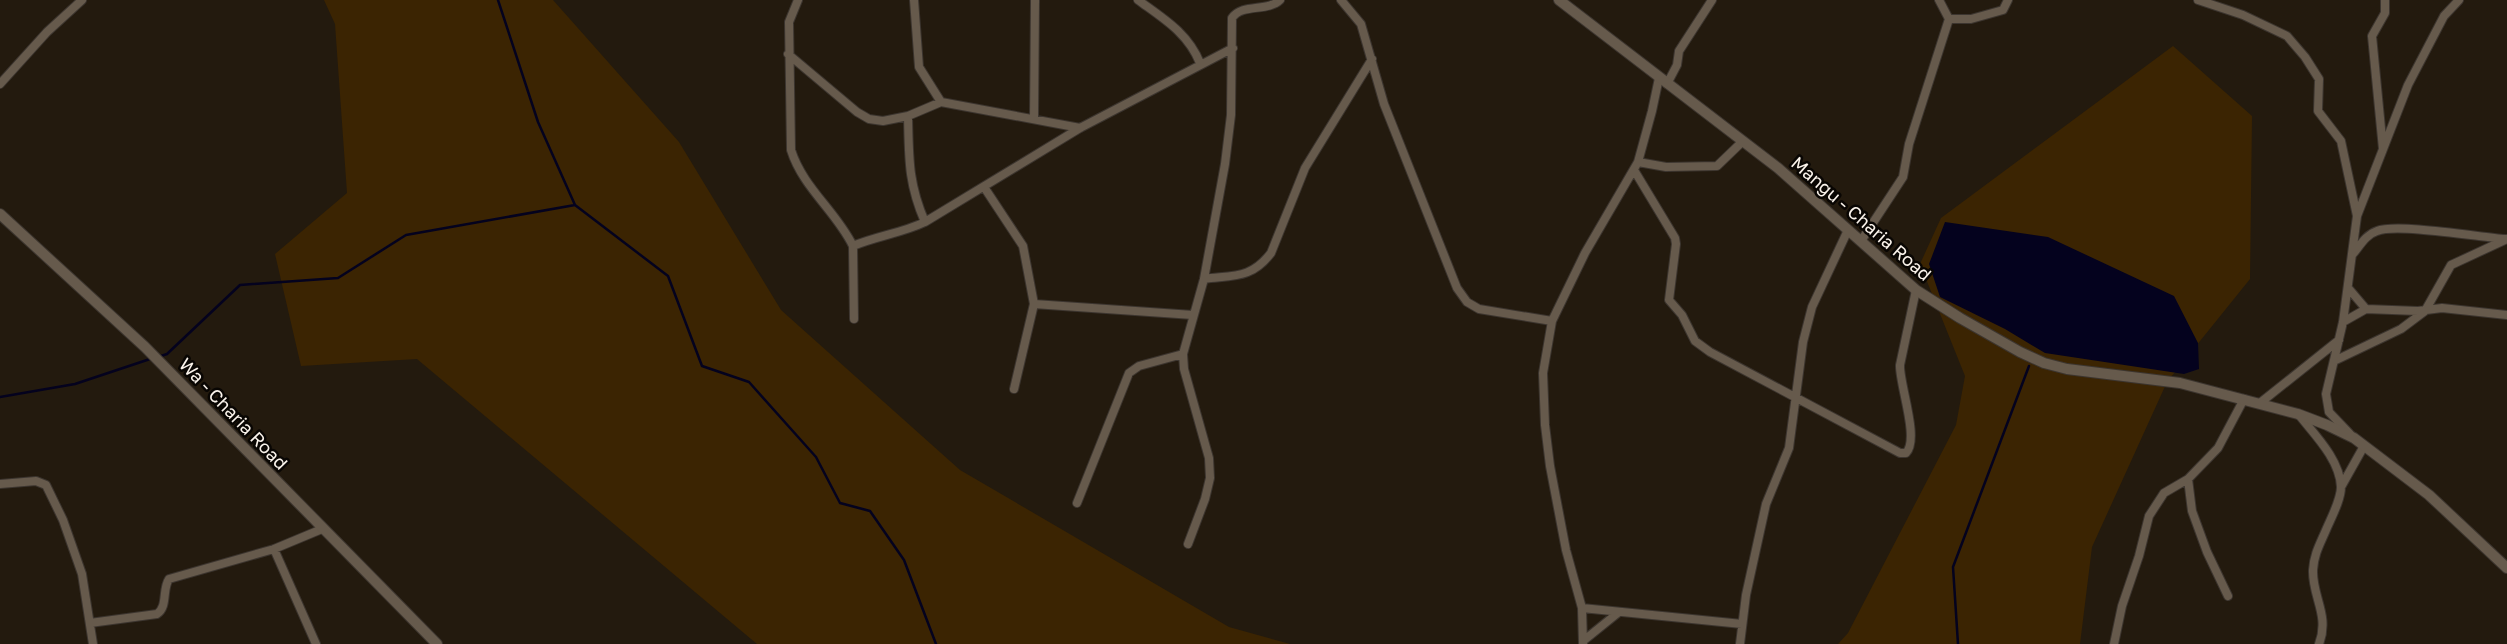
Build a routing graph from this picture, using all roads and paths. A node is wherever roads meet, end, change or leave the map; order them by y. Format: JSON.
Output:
{"nodes":[{"id":1,"x":82,"y":0,"type":"edge"},
{"id":2,"x":798,"y":0,"type":"edge"},
{"id":3,"x":914,"y":0,"type":"edge"},
{"id":4,"x":1035,"y":0,"type":"edge"},
{"id":5,"x":1138,"y":0,"type":"edge"},
{"id":6,"x":1280,"y":0,"type":"edge"},
{"id":7,"x":1341,"y":0,"type":"edge"},
{"id":8,"x":1559,"y":0,"type":"edge"},
{"id":9,"x":1712,"y":0,"type":"edge"},
{"id":10,"x":1939,"y":0,"type":"edge"},
{"id":11,"x":2008,"y":0,"type":"edge"},
{"id":12,"x":2198,"y":0,"type":"edge"},
{"id":13,"x":2385,"y":0,"type":"edge"},
{"id":14,"x":2459,"y":0,"type":"edge"},
{"id":15,"x":1949,"y":19,"type":"junction"},
{"id":16,"x":1233,"y":48,"type":"junction"},
{"id":17,"x":788,"y":54,"type":"junction"},
{"id":18,"x":1372,"y":59,"type":"junction"},
{"id":19,"x":1200,"y":64,"type":"junction"},
{"id":20,"x":1663,"y":81,"type":"junction"},
{"id":21,"x":0,"y":84,"type":"edge"},
{"id":22,"x":941,"y":102,"type":"junction"},
{"id":23,"x":908,"y":116,"type":"junction"},
{"id":24,"x":1034,"y":119,"type":"junction"},
{"id":25,"x":1080,"y":128,"type":"junction"},
{"id":26,"x":1742,"y":141,"type":"junction"},
{"id":27,"x":2383,"y":151,"type":"junction"},
{"id":28,"x":1638,"y":162,"type":"junction"},
{"id":29,"x":1634,"y":170,"type":"junction"},
{"id":30,"x":984,"y":187,"type":"junction"},
{"id":31,"x":0,"y":214,"type":"edge"},
{"id":32,"x":2357,"y":216,"type":"junction"},
{"id":33,"x":925,"y":222,"type":"junction"},
{"id":34,"x":1848,"y":230,"type":"junction"},
{"id":35,"x":2507,"y":239,"type":"edge"},
{"id":36,"x":1861,"y":241,"type":"junction"},
{"id":37,"x":854,"y":246,"type":"junction"},
{"id":38,"x":2352,"y":255,"type":"junction"},
{"id":39,"x":1204,"y":280,"type":"junction"},
{"id":40,"x":2349,"y":289,"type":"junction"},
{"id":41,"x":1916,"y":290,"type":"junction"},
{"id":42,"x":1034,"y":304,"type":"junction"},
{"id":43,"x":2366,"y":309,"type":"junction"},
{"id":44,"x":2425,"y":311,"type":"junction"},
{"id":45,"x":1193,"y":314,"type":"junction"},
{"id":46,"x":2507,"y":314,"type":"edge"},
{"id":47,"x":854,"y":319,"type":"dead end"},
{"id":48,"x":1552,"y":321,"type":"junction"},
{"id":49,"x":2343,"y":322,"type":"junction"},
{"id":50,"x":2339,"y":340,"type":"junction"},
{"id":51,"x":1183,"y":354,"type":"junction"},
{"id":52,"x":2334,"y":361,"type":"junction"},
{"id":53,"x":1014,"y":389,"type":"dead end"},
{"id":54,"x":1796,"y":396,"type":"junction"},
{"id":55,"x":2244,"y":399,"type":"junction"},
{"id":56,"x":2260,"y":403,"type":"junction"},
{"id":57,"x":2298,"y":414,"type":"junction"},
{"id":58,"x":2354,"y":438,"type":"junction"},
{"id":59,"x":2364,"y":446,"type":"junction"},
{"id":60,"x":2188,"y":479,"type":"junction"},
{"id":61,"x":0,"y":484,"type":"edge"},
{"id":62,"x":2341,"y":488,"type":"junction"},
{"id":63,"x":1077,"y":503,"type":"dead end"},
{"id":64,"x":322,"y":529,"type":"junction"},
{"id":65,"x":1188,"y":544,"type":"dead end"},
{"id":66,"x":274,"y":549,"type":"junction"},
{"id":67,"x":2507,"y":568,"type":"edge"},
{"id":68,"x":2228,"y":596,"type":"dead end"},
{"id":69,"x":1582,"y":608,"type":"junction"},
{"id":70,"x":1619,"y":612,"type":"junction"},
{"id":71,"x":90,"y":623,"type":"junction"},
{"id":72,"x":1742,"y":624,"type":"junction"},
{"id":73,"x":1583,"y":642,"type":"edge"},
{"id":74,"x":93,"y":644,"type":"edge"},
{"id":75,"x":316,"y":644,"type":"edge"},
{"id":76,"x":437,"y":644,"type":"edge"},
{"id":77,"x":1740,"y":644,"type":"edge"},
{"id":78,"x":2114,"y":644,"type":"edge"},
{"id":79,"x":2318,"y":644,"type":"edge"}],
"edges":[{"from":1,"to":21,"type":"street"},
{"from":2,"to":17,"type":"street"},
{"from":3,"to":22,"type":"street"},
{"from":4,"to":24,"type":"street"},
{"from":5,"to":19,"type":"street"},
{"from":6,"to":16,"type":"street"},
{"from":7,"to":18,"type":"street"},
{"from":8,"to":20,"type":"street","name":"Mangu - Charia Road"},
{"from":9,"to":20,"type":"street"},
{"from":10,"to":15,"type":"street"},
{"from":11,"to":15,"type":"street"},
{"from":12,"to":32,"type":"street"},
{"from":13,"to":27,"type":"street"},
{"from":14,"to":27,"type":"street"},
{"from":15,"to":36,"type":"street"},
{"from":16,"to":19,"type":"street"},
{"from":16,"to":39,"type":"street"},
{"from":17,"to":23,"type":"street"},
{"from":17,"to":37,"type":"street"},
{"from":18,"to":39,"type":"street"},
{"from":18,"to":48,"type":"street"},
{"from":19,"to":25,"type":"street"},
{"from":20,"to":26,"type":"street","name":"Mangu - Charia Road"},
{"from":20,"to":28,"type":"street"},
{"from":22,"to":23,"type":"street"},
{"from":22,"to":24,"type":"street"},
{"from":23,"to":33,"type":"street"},
{"from":24,"to":25,"type":"street"},
{"from":25,"to":30,"type":"street"},
{"from":26,"to":28,"type":"street"},
{"from":26,"to":34,"type":"street","name":"Mangu - Charia Road"},
{"from":27,"to":32,"type":"street"},
{"from":28,"to":29,"type":"street"},
{"from":29,"to":48,"type":"street"},
{"from":29,"to":54,"type":"street"},
{"from":30,"to":33,"type":"street"},
{"from":30,"to":42,"type":"street"},
{"from":31,"to":64,"type":"street","name":"Wa - Charia Road"},
{"from":32,"to":38,"type":"street"},
{"from":33,"to":37,"type":"street"},
{"from":34,"to":36,"type":"street","name":"Mangu - Charia Road"},
{"from":34,"to":54,"type":"street"},
{"from":35,"to":38,"type":"street"},
{"from":35,"to":44,"type":"street"},
{"from":36,"to":41,"type":"street","name":"Mangu - Charia Road"},
{"from":37,"to":47,"type":"street"},
{"from":38,"to":40,"type":"street"},
{"from":39,"to":45,"type":"street"},
{"from":40,"to":43,"type":"street"},
{"from":40,"to":49,"type":"street"},
{"from":41,"to":54,"type":"street"},
{"from":41,"to":55,"type":"street","name":"Mangu - Charia Road"},
{"from":42,"to":45,"type":"street"},
{"from":42,"to":53,"type":"street"},
{"from":43,"to":44,"type":"street"},
{"from":43,"to":49,"type":"street"},
{"from":44,"to":46,"type":"street"},
{"from":44,"to":52,"type":"street"},
{"from":45,"to":51,"type":"street"},
{"from":48,"to":69,"type":"street"},
{"from":49,"to":50,"type":"street"},
{"from":50,"to":52,"type":"street"},
{"from":50,"to":56,"type":"street"},
{"from":51,"to":63,"type":"street"},
{"from":51,"to":65,"type":"street"},
{"from":52,"to":58,"type":"street"},
{"from":54,"to":72,"type":"street"},
{"from":55,"to":56,"type":"street","name":"Mangu - Charia Road"},
{"from":55,"to":60,"type":"street"},
{"from":56,"to":57,"type":"street","name":"Mangu - Charia Road"},
{"from":57,"to":58,"type":"street","name":"Mangu - Charia Road"},
{"from":57,"to":62,"type":"street"},
{"from":58,"to":59,"type":"street","name":"Mangu - Charia Road"},
{"from":59,"to":62,"type":"street"},
{"from":59,"to":67,"type":"street","name":"Mangu - Charia Road"},
{"from":60,"to":68,"type":"street"},
{"from":60,"to":78,"type":"street"},
{"from":61,"to":71,"type":"street"},
{"from":62,"to":79,"type":"street"},
{"from":64,"to":66,"type":"street"},
{"from":64,"to":76,"type":"street","name":"Wa - Charia Road"},
{"from":66,"to":71,"type":"street"},
{"from":66,"to":75,"type":"street"},
{"from":69,"to":70,"type":"street"},
{"from":69,"to":73,"type":"street"},
{"from":70,"to":72,"type":"street"},
{"from":70,"to":73,"type":"street"},
{"from":71,"to":74,"type":"street"},
{"from":72,"to":77,"type":"street"}]}
